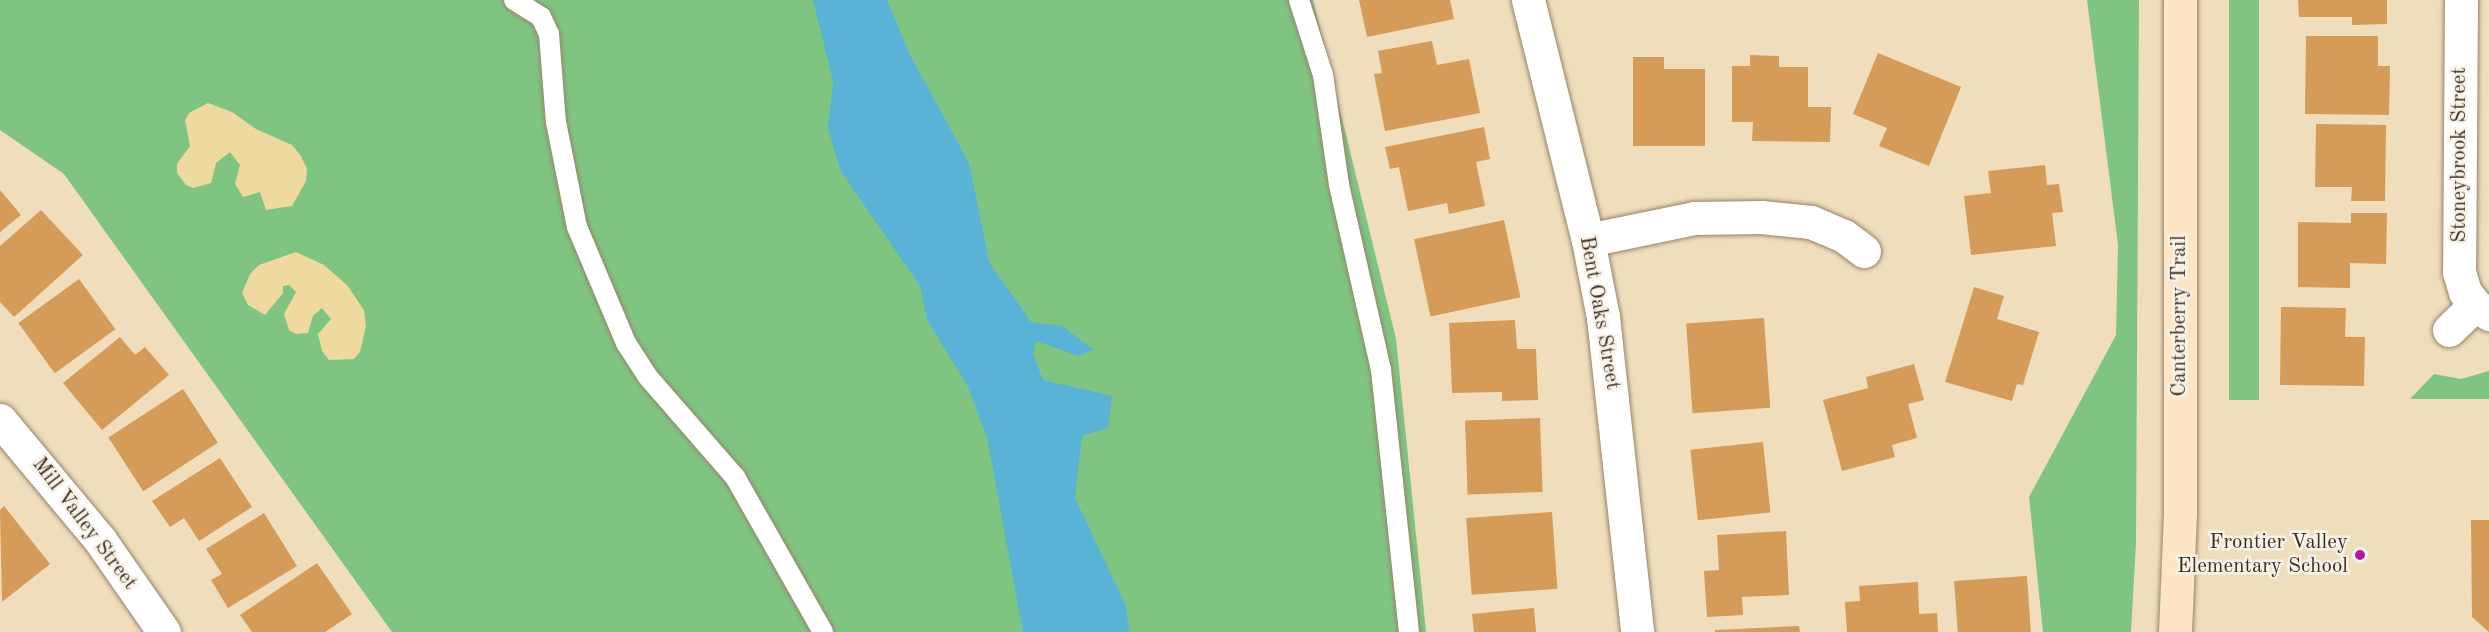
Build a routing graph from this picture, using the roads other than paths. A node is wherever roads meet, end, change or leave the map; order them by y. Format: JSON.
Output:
{"nodes":[{"id":1,"x":514,"y":0,"type":"edge"},
{"id":2,"x":1299,"y":0,"type":"edge"},
{"id":3,"x":1528,"y":0,"type":"edge"},
{"id":4,"x":2181,"y":0,"type":"edge"},
{"id":5,"x":2461,"y":0,"type":"edge"},
{"id":6,"x":1588,"y":240,"type":"junction"},
{"id":7,"x":1864,"y":251,"type":"dead end"},
{"id":8,"x":2482,"y":309,"type":"edge"},
{"id":9,"x":2449,"y":330,"type":"dead end"},
{"id":10,"x":0,"y":420,"type":"edge"},
{"id":11,"x":164,"y":632,"type":"edge"},
{"id":12,"x":823,"y":632,"type":"edge"},
{"id":13,"x":1409,"y":632,"type":"edge"},
{"id":14,"x":1637,"y":632,"type":"edge"},
{"id":15,"x":2175,"y":632,"type":"edge"}],
"edges":[{"from":1,"to":12,"type":"lane"},
{"from":2,"to":13,"type":"lane"},
{"from":3,"to":6,"type":"street","name":"Bent Oaks Street"},
{"from":4,"to":15,"type":"street","name":"Canterberry Trail"},
{"from":5,"to":8,"type":"street","name":"Stoneybrook Street"},
{"from":6,"to":7,"type":"street"},
{"from":6,"to":14,"type":"street","name":"Bent Oaks Street"},
{"from":8,"to":9,"type":"street"},
{"from":10,"to":11,"type":"street","name":"Mill Valley Street"}]}
